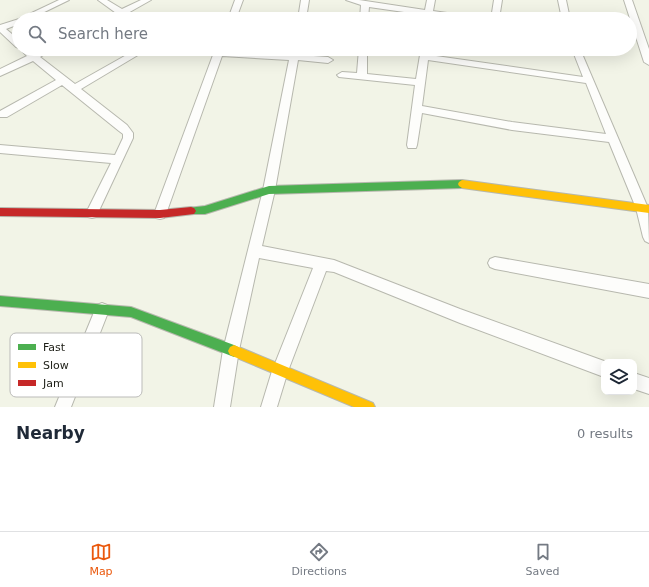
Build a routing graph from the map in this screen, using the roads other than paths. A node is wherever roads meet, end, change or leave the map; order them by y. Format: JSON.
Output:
{"nodes":[{"id":1,"x":65,"y":0,"type":"edge"},
{"id":2,"x":102,"y":0,"type":"edge"},
{"id":3,"x":147,"y":0,"type":"edge"},
{"id":4,"x":239,"y":0,"type":"edge"},
{"id":5,"x":305,"y":0,"type":"edge"},
{"id":6,"x":350,"y":0,"type":"edge"},
{"id":7,"x":431,"y":0,"type":"edge"},
{"id":8,"x":498,"y":0,"type":"edge"},
{"id":9,"x":562,"y":0,"type":"edge"},
{"id":10,"x":628,"y":0,"type":"edge"},
{"id":11,"x":364,"y":4,"type":"junction"},
{"id":12,"x":38,"y":12,"type":"edge"},
{"id":13,"x":123,"y":12,"type":"joint"},
{"id":14,"x":235,"y":12,"type":"edge"},
{"id":15,"x":303,"y":12,"type":"edge"},
{"id":16,"x":364,"y":12,"type":"edge"},
{"id":17,"x":407,"y":12,"type":"edge"},
{"id":18,"x":430,"y":12,"type":"edge"},
{"id":19,"x":496,"y":12,"type":"edge"},
{"id":20,"x":565,"y":12,"type":"edge"},
{"id":21,"x":633,"y":12,"type":"edge"},
{"id":22,"x":637,"y":22,"type":"edge"},
{"id":23,"x":12,"y":24,"type":"edge"},
{"id":24,"x":0,"y":29,"type":"edge"},
{"id":25,"x":12,"y":39,"type":"edge"},
{"id":26,"x":646,"y":43,"type":"edge"},
{"id":27,"x":132,"y":56,"type":"edge"},
{"id":28,"x":217,"y":56,"type":"edge"},
{"id":29,"x":294,"y":56,"type":"edge"},
{"id":30,"x":309,"y":56,"type":"edge"},
{"id":31,"x":363,"y":56,"type":"edge"},
{"id":32,"x":424,"y":56,"type":"edge"},
{"id":33,"x":441,"y":56,"type":"edge"},
{"id":34,"x":579,"y":56,"type":"edge"},
{"id":35,"x":33,"y":57,"type":"joint"},
{"id":36,"x":328,"y":60,"type":"dead end"},
{"id":37,"x":649,"y":62,"type":"edge"},
{"id":38,"x":0,"y":73,"type":"edge"},
{"id":39,"x":342,"y":75,"type":"dead end"},
{"id":40,"x":362,"y":76,"type":"junction"},
{"id":41,"x":63,"y":80,"type":"junction"},
{"id":42,"x":420,"y":82,"type":"junction"},
{"id":43,"x":590,"y":82,"type":"junction"},
{"id":44,"x":74,"y":89,"type":"junction"},
{"id":45,"x":416,"y":108,"type":"junction"},
{"id":46,"x":3,"y":114,"type":"dead end"},
{"id":47,"x":614,"y":139,"type":"junction"},
{"id":48,"x":412,"y":145,"type":"dead end"},
{"id":49,"x":0,"y":149,"type":"edge"},
{"id":50,"x":117,"y":159,"type":"junction"},
{"id":51,"x":269,"y":190,"type":"junction"},
{"id":52,"x":645,"y":208,"type":"edge"},
{"id":53,"x":0,"y":212,"type":"edge"},
{"id":54,"x":92,"y":213,"type":"junction"},
{"id":55,"x":160,"y":214,"type":"junction"},
{"id":56,"x":649,"y":237,"type":"edge"},
{"id":57,"x":255,"y":251,"type":"junction"},
{"id":58,"x":322,"y":263,"type":"junction"},
{"id":59,"x":495,"y":263,"type":"dead end"},
{"id":60,"x":649,"y":291,"type":"edge"},
{"id":61,"x":0,"y":301,"type":"edge"},
{"id":62,"x":102,"y":310,"type":"junction"},
{"id":63,"x":93,"y":333,"type":"edge"},
{"id":64,"x":231,"y":350,"type":"junction"},
{"id":65,"x":601,"y":368,"type":"edge"},
{"id":66,"x":280,"y":370,"type":"junction"},
{"id":67,"x":637,"y":382,"type":"edge"},
{"id":68,"x":649,"y":386,"type":"edge"},
{"id":69,"x":67,"y":397,"type":"edge"},
{"id":70,"x":63,"y":407,"type":"edge"},
{"id":71,"x":222,"y":407,"type":"edge"},
{"id":72,"x":269,"y":407,"type":"edge"},
{"id":73,"x":369,"y":407,"type":"edge"}],
"edges":[{"from":1,"to":12,"type":"street"},
{"from":2,"to":13,"type":"street"},
{"from":3,"to":13,"type":"street"},
{"from":4,"to":14,"type":"street"},
{"from":5,"to":15,"type":"street"},
{"from":6,"to":11,"type":"street"},
{"from":7,"to":18,"type":"street"},
{"from":8,"to":19,"type":"street"},
{"from":9,"to":20,"type":"street"},
{"from":10,"to":21,"type":"street"},
{"from":11,"to":16,"type":"street"},
{"from":11,"to":17,"type":"street"},
{"from":22,"to":26,"type":"street"},
{"from":23,"to":24,"type":"street"},
{"from":24,"to":25,"type":"street"},
{"from":26,"to":37,"type":"street"},
{"from":27,"to":44,"type":"street"},
{"from":28,"to":55,"type":"street"},
{"from":29,"to":51,"type":"street"},
{"from":30,"to":36,"type":"street"},
{"from":31,"to":40,"type":"street"},
{"from":32,"to":42,"type":"street"},
{"from":33,"to":43,"type":"street"},
{"from":34,"to":43,"type":"street"},
{"from":35,"to":38,"type":"street"},
{"from":35,"to":41,"type":"street"},
{"from":39,"to":40,"type":"street"},
{"from":40,"to":42,"type":"street"},
{"from":41,"to":44,"type":"street"},
{"from":41,"to":46,"type":"street"},
{"from":42,"to":45,"type":"street"},
{"from":43,"to":47,"type":"street"},
{"from":44,"to":50,"type":"street"},
{"from":45,"to":47,"type":"street"},
{"from":45,"to":48,"type":"street"},
{"from":47,"to":52,"type":"street"},
{"from":49,"to":50,"type":"street"},
{"from":50,"to":54,"type":"street"},
{"from":51,"to":52,"type":"street"},
{"from":51,"to":55,"type":"street"},
{"from":51,"to":57,"type":"street"},
{"from":52,"to":56,"type":"street"},
{"from":53,"to":54,"type":"street"},
{"from":54,"to":55,"type":"street"},
{"from":57,"to":58,"type":"street"},
{"from":57,"to":64,"type":"street"},
{"from":58,"to":65,"type":"street"},
{"from":58,"to":66,"type":"street"},
{"from":59,"to":60,"type":"street"},
{"from":61,"to":62,"type":"street"},
{"from":62,"to":63,"type":"street"},
{"from":62,"to":64,"type":"street"},
{"from":64,"to":66,"type":"street"},
{"from":64,"to":71,"type":"street"},
{"from":66,"to":72,"type":"street"},
{"from":66,"to":73,"type":"street"},
{"from":67,"to":68,"type":"street"},
{"from":69,"to":70,"type":"street"}]}
